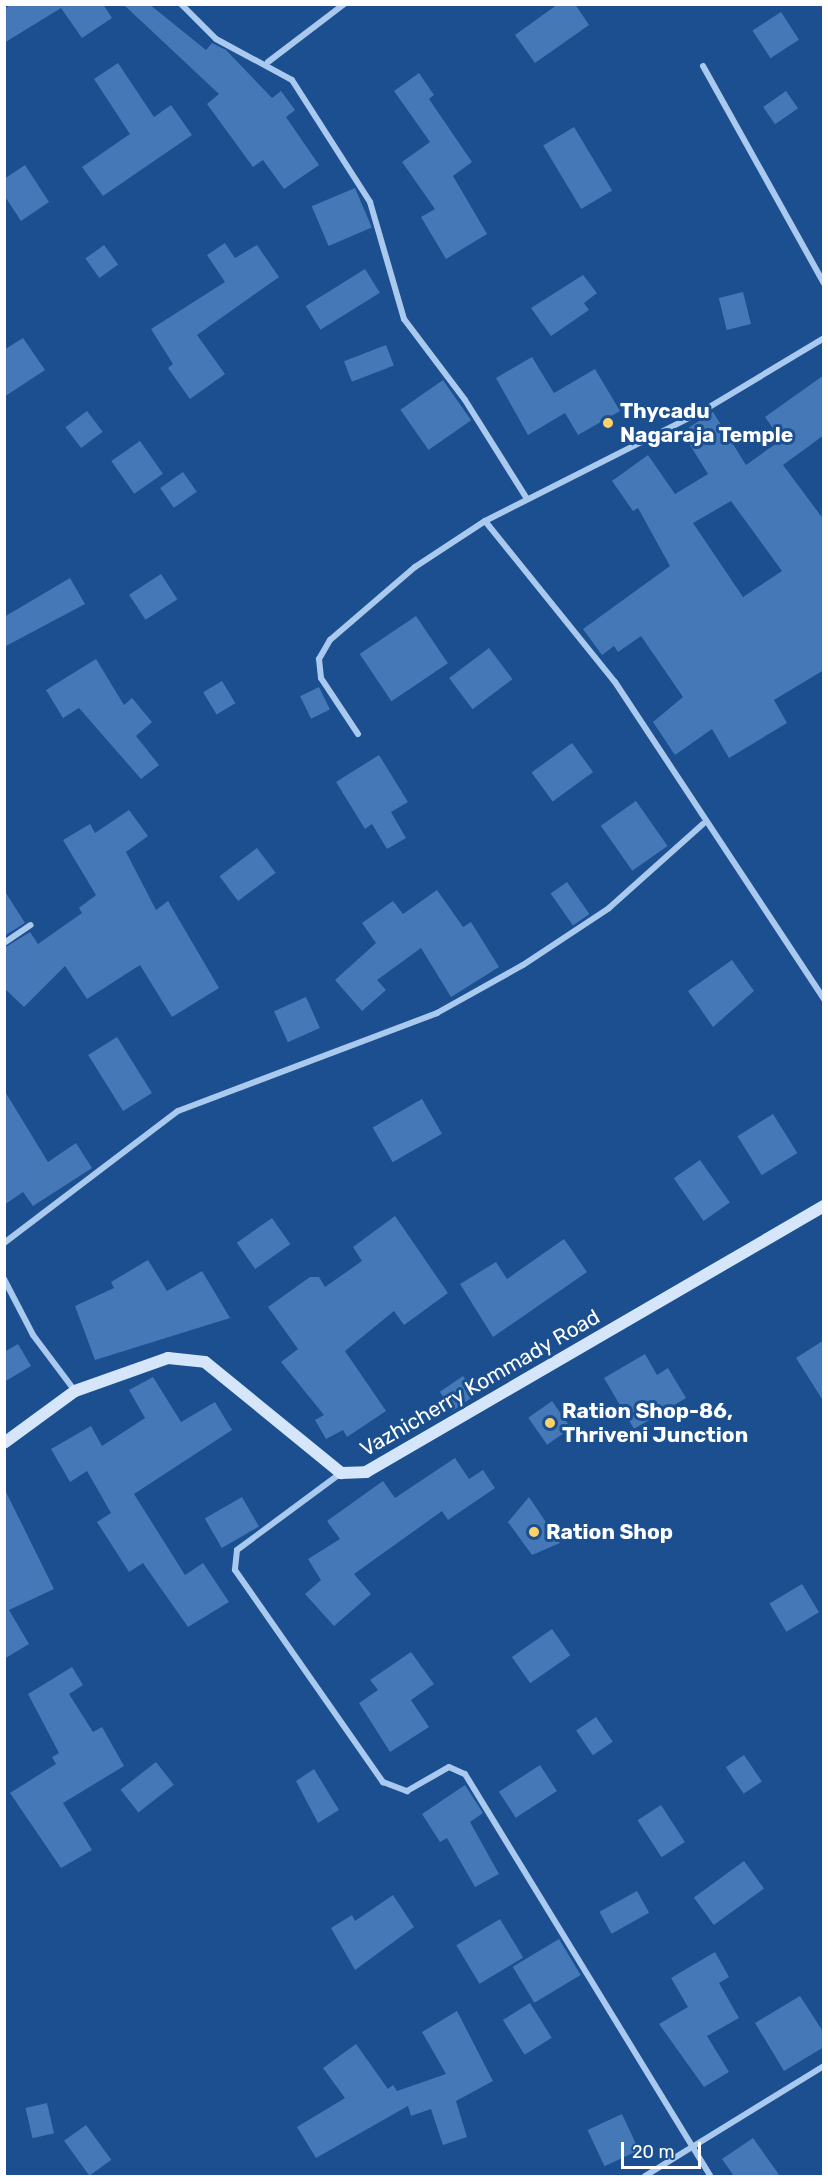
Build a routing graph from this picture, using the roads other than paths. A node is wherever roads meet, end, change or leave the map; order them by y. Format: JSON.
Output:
{"nodes":[{"id":1,"x":181,"y":4,"type":"edge"},
{"id":2,"x":344,"y":4,"type":"edge"},
{"id":3,"x":267,"y":62,"type":"junction"},
{"id":4,"x":703,"y":66,"type":"dead end"},
{"id":5,"x":824,"y":283,"type":"edge"},
{"id":6,"x":824,"y":338,"type":"edge"},
{"id":7,"x":527,"y":499,"type":"junction"},
{"id":8,"x":485,"y":521,"type":"junction"},
{"id":9,"x":358,"y":734,"type":"dead end"},
{"id":10,"x":703,"y":824,"type":"junction"},
{"id":11,"x":31,"y":925,"type":"dead end"},
{"id":12,"x":4,"y":943,"type":"edge"},
{"id":13,"x":824,"y":999,"type":"edge"},
{"id":14,"x":824,"y":1206,"type":"edge"},
{"id":15,"x":4,"y":1243,"type":"edge"},
{"id":16,"x":4,"y":1279,"type":"edge"},
{"id":17,"x":75,"y":1391,"type":"junction"},
{"id":18,"x":4,"y":1443,"type":"edge"},
{"id":19,"x":341,"y":1473,"type":"junction"},
{"id":20,"x":824,"y":2066,"type":"edge"},
{"id":21,"x":689,"y":2144,"type":"junction"},
{"id":22,"x":645,"y":2176,"type":"edge"},
{"id":23,"x":710,"y":2176,"type":"edge"}],
"edges":[{"from":1,"to":3,"type":"street"},
{"from":2,"to":3,"type":"street"},
{"from":3,"to":7,"type":"street"},
{"from":4,"to":5,"type":"street"},
{"from":6,"to":7,"type":"street"},
{"from":7,"to":8,"type":"street"},
{"from":8,"to":9,"type":"street"},
{"from":8,"to":10,"type":"street"},
{"from":10,"to":13,"type":"street"},
{"from":10,"to":15,"type":"street"},
{"from":11,"to":12,"type":"street"},
{"from":14,"to":19,"type":"main road","name":"Vazhicherry Kommady Road"},
{"from":16,"to":17,"type":"street"},
{"from":17,"to":18,"type":"main road","name":"Vazhicherry Kommady Road"},
{"from":17,"to":19,"type":"main road","name":"Vazhicherry Kommady Road"},
{"from":19,"to":21,"type":"street"},
{"from":20,"to":21,"type":"street"},
{"from":21,"to":22,"type":"street"},
{"from":21,"to":23,"type":"street"}]}
